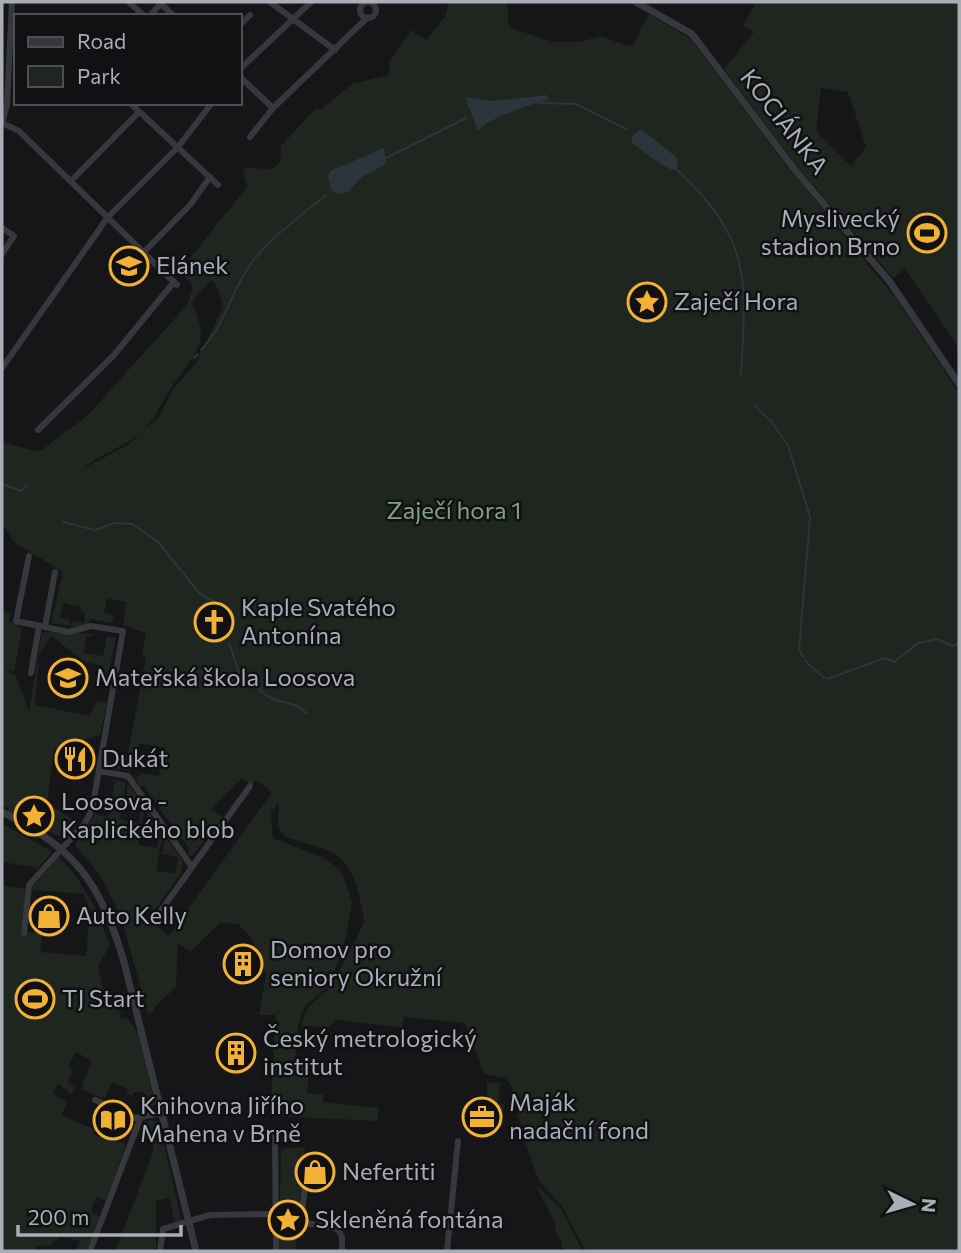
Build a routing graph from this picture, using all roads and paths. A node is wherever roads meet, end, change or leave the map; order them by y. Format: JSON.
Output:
{"nodes":[{"id":1,"x":12,"y":2,"type":"edge"},
{"id":2,"x":129,"y":2,"type":"edge"},
{"id":3,"x":270,"y":2,"type":"edge"},
{"id":4,"x":311,"y":2,"type":"edge"},
{"id":5,"x":636,"y":2,"type":"edge"},
{"id":6,"x":142,"y":14,"type":"edge"},
{"id":7,"x":250,"y":15,"type":"dead end"},
{"id":8,"x":367,"y":18,"type":"dead end"},
{"id":9,"x":294,"y":20,"type":"junction"},
{"id":10,"x":242,"y":23,"type":"edge"},
{"id":11,"x":12,"y":31,"type":"edge"},
{"id":12,"x":335,"y":50,"type":"junction"},
{"id":13,"x":242,"y":67,"type":"edge"},
{"id":14,"x":242,"y":79,"type":"edge"},
{"id":15,"x":132,"y":105,"type":"edge"},
{"id":16,"x":210,"y":105,"type":"edge"},
{"id":17,"x":273,"y":108,"type":"junction"},
{"id":18,"x":139,"y":112,"type":"junction"},
{"id":19,"x":2,"y":123,"type":"edge"},
{"id":20,"x":250,"y":137,"type":"dead end"},
{"id":21,"x":178,"y":147,"type":"junction"},
{"id":22,"x":210,"y":177,"type":"junction"},
{"id":23,"x":71,"y":181,"type":"junction"},
{"id":24,"x":218,"y":185,"type":"dead end"},
{"id":25,"x":108,"y":217,"type":"junction"},
{"id":26,"x":2,"y":228,"type":"edge"},
{"id":27,"x":144,"y":252,"type":"junction"},
{"id":28,"x":2,"y":254,"type":"edge"},
{"id":29,"x":3,"y":364,"type":"edge"},
{"id":30,"x":959,"y":384,"type":"edge"},
{"id":31,"x":38,"y":430,"type":"dead end"},
{"id":32,"x":29,"y":556,"type":"dead end"},
{"id":33,"x":55,"y":572,"type":"dead end"},
{"id":34,"x":42,"y":626,"type":"junction"},
{"id":35,"x":31,"y":673,"type":"dead end"},
{"id":36,"x":99,"y":771,"type":"junction"},
{"id":37,"x":250,"y":786,"type":"dead end"},
{"id":38,"x":2,"y":812,"type":"edge"},
{"id":39,"x":63,"y":848,"type":"junction"},
{"id":40,"x":191,"y":867,"type":"junction"},
{"id":41,"x":155,"y":919,"type":"dead end"},
{"id":42,"x":24,"y":933,"type":"dead end"},
{"id":43,"x":96,"y":1100,"type":"dead end"},
{"id":44,"x":162,"y":1113,"type":"junction"},
{"id":45,"x":140,"y":1119,"type":"junction"},
{"id":46,"x":275,"y":1131,"type":"dead end"},
{"id":47,"x":458,"y":1141,"type":"dead end"},
{"id":48,"x":305,"y":1186,"type":"dead end"},
{"id":49,"x":276,"y":1214,"type":"junction"},
{"id":50,"x":189,"y":1223,"type":"junction"},
{"id":51,"x":90,"y":1251,"type":"edge"},
{"id":52,"x":160,"y":1251,"type":"edge"},
{"id":53,"x":195,"y":1251,"type":"edge"},
{"id":54,"x":276,"y":1251,"type":"edge"},
{"id":55,"x":342,"y":1251,"type":"edge"},
{"id":56,"x":447,"y":1251,"type":"edge"}],
"edges":[{"from":1,"to":11,"type":"street"},
{"from":2,"to":6,"type":"street"},
{"from":3,"to":9,"type":"street"},
{"from":4,"to":9,"type":"street"},
{"from":5,"to":30,"type":"street","name":"KOCIÁNKA"},
{"from":7,"to":10,"type":"street"},
{"from":8,"to":12,"type":"street"},
{"from":9,"to":12,"type":"street"},
{"from":9,"to":13,"type":"street"},
{"from":11,"to":19,"type":"street"},
{"from":12,"to":17,"type":"street"},
{"from":14,"to":17,"type":"street"},
{"from":15,"to":18,"type":"street"},
{"from":16,"to":21,"type":"street"},
{"from":17,"to":20,"type":"street"},
{"from":18,"to":21,"type":"street"},
{"from":18,"to":23,"type":"street"},
{"from":19,"to":23,"type":"street"},
{"from":21,"to":22,"type":"street"},
{"from":21,"to":25,"type":"street"},
{"from":22,"to":24,"type":"street"},
{"from":22,"to":27,"type":"street"},
{"from":23,"to":25,"type":"street"},
{"from":25,"to":27,"type":"street"},
{"from":25,"to":29,"type":"street"},
{"from":26,"to":28,"type":"street"},
{"from":27,"to":31,"type":"street"},
{"from":32,"to":34,"type":"street"},
{"from":33,"to":34,"type":"street"},
{"from":34,"to":35,"type":"street"},
{"from":34,"to":36,"type":"street"},
{"from":36,"to":39,"type":"street"},
{"from":36,"to":40,"type":"street"},
{"from":37,"to":40,"type":"street"},
{"from":38,"to":39,"type":"street"},
{"from":39,"to":42,"type":"street"},
{"from":39,"to":44,"type":"street"},
{"from":40,"to":41,"type":"street"},
{"from":43,"to":45,"type":"street"},
{"from":44,"to":45,"type":"street"},
{"from":44,"to":50,"type":"street"},
{"from":45,"to":51,"type":"street"},
{"from":46,"to":49,"type":"street"},
{"from":47,"to":56,"type":"street"},
{"from":48,"to":55,"type":"street"},
{"from":49,"to":50,"type":"street"},
{"from":49,"to":54,"type":"street"},
{"from":50,"to":52,"type":"street"},
{"from":50,"to":53,"type":"street"}]}
